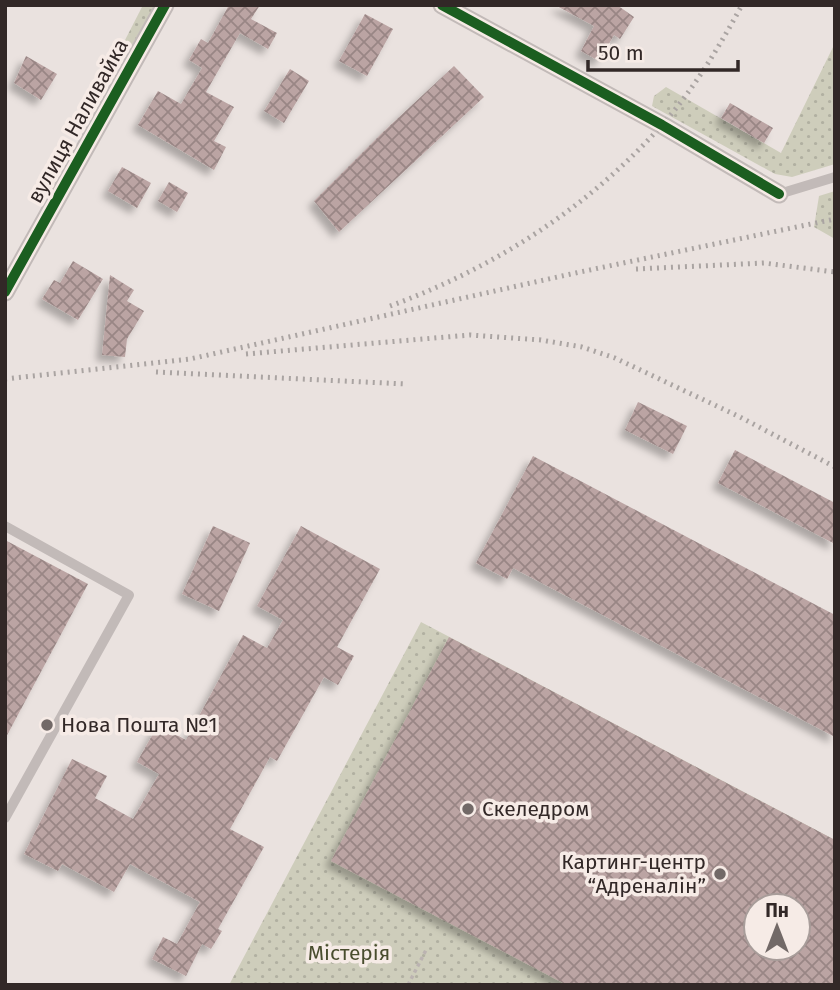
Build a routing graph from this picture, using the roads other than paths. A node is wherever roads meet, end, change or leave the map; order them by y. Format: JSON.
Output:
{"nodes":[{"id":1,"x":165,"y":5,"type":"edge"},
{"id":2,"x":442,"y":5,"type":"edge"},
{"id":3,"x":835,"y":177,"type":"edge"},
{"id":4,"x":779,"y":194,"type":"joint"},
{"id":5,"x":5,"y":292,"type":"edge"},
{"id":6,"x":5,"y":526,"type":"edge"},
{"id":7,"x":5,"y":818,"type":"edge"}],
"edges":[{"from":1,"to":5,"type":"street","name":"вулиця Наливайка"},
{"from":2,"to":4,"type":"street"},
{"from":3,"to":4,"type":"lane"},
{"from":6,"to":7,"type":"lane"}]}
